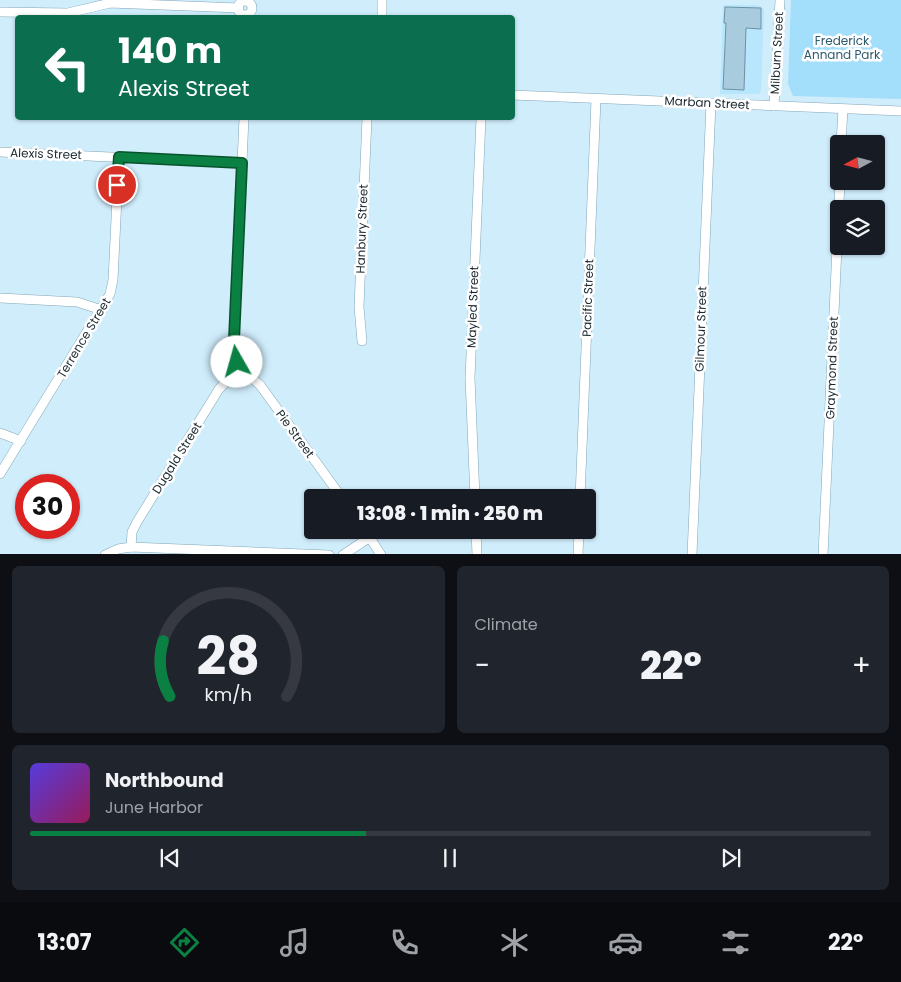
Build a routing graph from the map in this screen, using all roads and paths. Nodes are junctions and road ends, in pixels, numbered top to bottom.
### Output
1 (382, 0) edge
2 (780, 0) edge
3 (248, 1) edge
4 (126, 2) edge
5 (239, 8) junction
6 (0, 12) edge
7 (245, 15) edge
8 (249, 15) edge
9 (382, 15) edge
10 (515, 95) edge
11 (596, 98) junction
12 (711, 103) junction
13 (774, 106) junction
14 (843, 108) junction
15 (901, 111) edge
16 (244, 120) edge
17 (367, 120) edge
18 (481, 120) edge
19 (842, 135) edge
20 (0, 152) edge
21 (119, 157) junction
22 (242, 163) junction
23 (840, 190) edge
24 (0, 298) edge
25 (102, 310) junction
26 (362, 341) dead end
27 (237, 362) junction
28 (246, 373) junction
29 (233, 375) junction
30 (0, 433) edge
31 (21, 440) junction
32 (0, 474) edge
33 (335, 489) edge
34 (475, 489) edge
35 (580, 489) edge
36 (362, 539) edge
37 (371, 539) edge
38 (476, 539) edge
39 (579, 539) edge
40 (131, 547) junction
41 (105, 554) edge
42 (329, 554) edge
43 (343, 554) edge
44 (381, 554) edge
45 (477, 554) edge
46 (578, 554) edge
47 (692, 554) edge
48 (824, 554) edge

1 - 9 street
2 - 13 street, Milburn Street
3 - 5 street
3 - 8 street
4 - 5 street
4 - 6 street
5 - 7 street
10 - 11 street, Marban Street
11 - 12 street, Marban Street
11 - 35 street, Pacific Street
12 - 13 street, Marban Street
12 - 47 street, Gilmour Street
13 - 14 street, Marban Street
14 - 15 street, Marban Street
14 - 19 street
16 - 22 street
17 - 26 street, Hanbury Street
18 - 34 street, Mayled Street
20 - 21 street, Alexis Street
21 - 22 street, Alexis Street
21 - 25 street, Terrence Street
22 - 27 street
23 - 48 street, Graymond Street
24 - 25 street
25 - 31 street, Terrence Street
27 - 28 street
27 - 29 street
28 - 29 street
28 - 33 street, Pie Street
29 - 40 street, Dugald Street
30 - 31 street
31 - 32 street, Terrence Street
36 - 43 street
37 - 44 street
38 - 45 street
39 - 46 street
40 - 41 street
40 - 42 street

